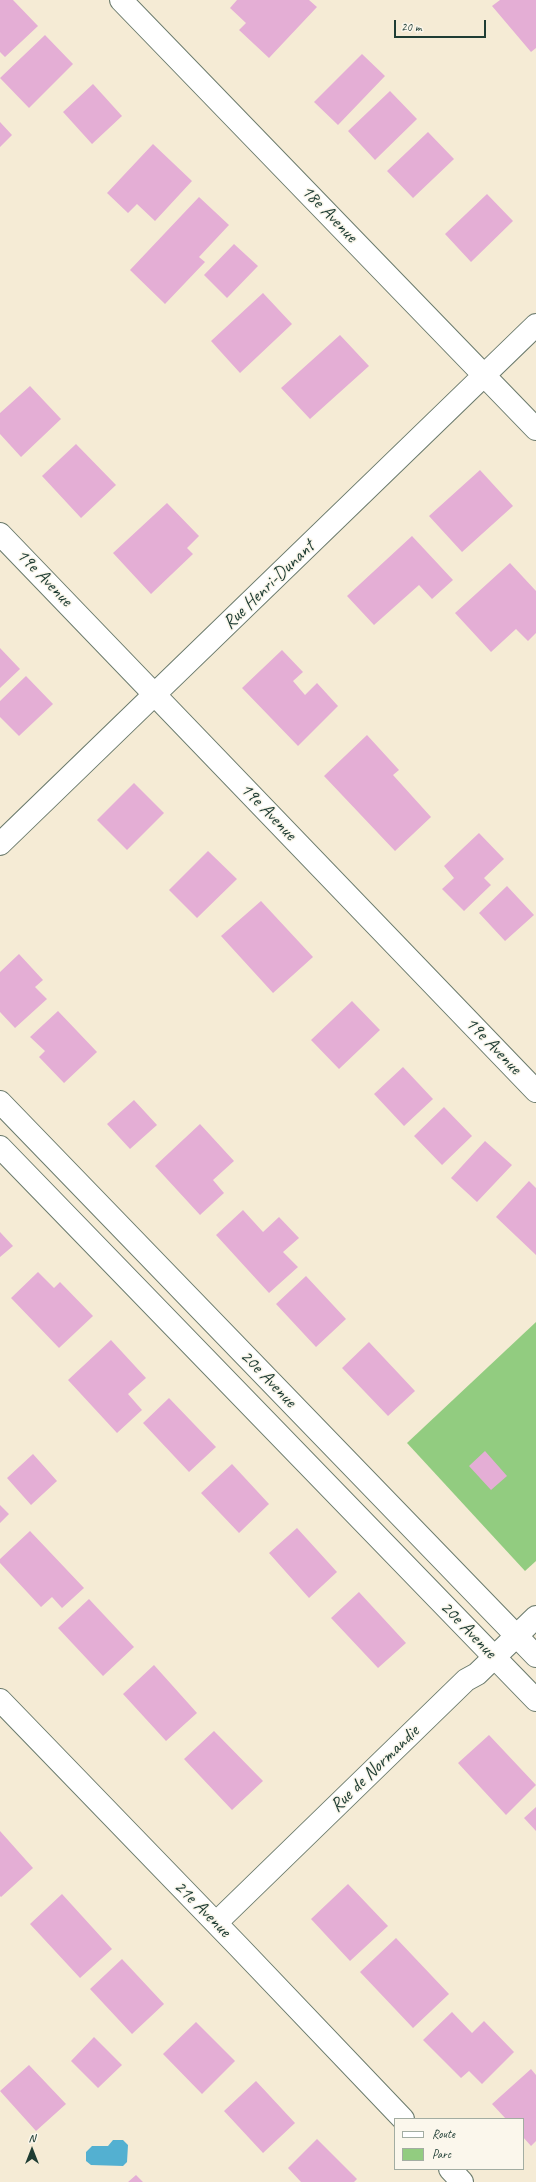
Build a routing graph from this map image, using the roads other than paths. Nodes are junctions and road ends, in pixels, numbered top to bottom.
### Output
1 (121, 0) edge
2 (536, 325) edge
3 (485, 375) junction
4 (536, 429) edge
5 (0, 534) edge
6 (156, 694) junction
7 (0, 844) edge
8 (536, 1091) edge
9 (0, 1102) edge
10 (0, 1147) edge
11 (536, 1617) edge
12 (516, 1636) junction
13 (536, 1656) edge
14 (495, 1657) junction
15 (0, 1700) edge
16 (536, 1700) edge
17 (216, 1923) junction
18 (401, 2118) edge
19 (451, 2170) edge
20 (462, 2182) edge

1 - 3 street, 18e Avenue
2 - 3 street, Rue Henri-Dunant
3 - 4 street, 18e Avenue
3 - 6 street, Rue Henri-Dunant
5 - 6 street, 19e Avenue
6 - 7 street, Rue Henri-Dunant
6 - 8 street, 19e Avenue
9 - 12 street, 20e Avenue
10 - 14 street, 20e Avenue
11 - 12 street, Rue de Normandie
12 - 13 street, 20e Avenue
12 - 14 street, Rue de Normandie
14 - 16 street, 20e Avenue
14 - 17 street, Rue de Normandie
15 - 17 street, 21e Avenue
17 - 18 street, 21e Avenue
19 - 20 street

